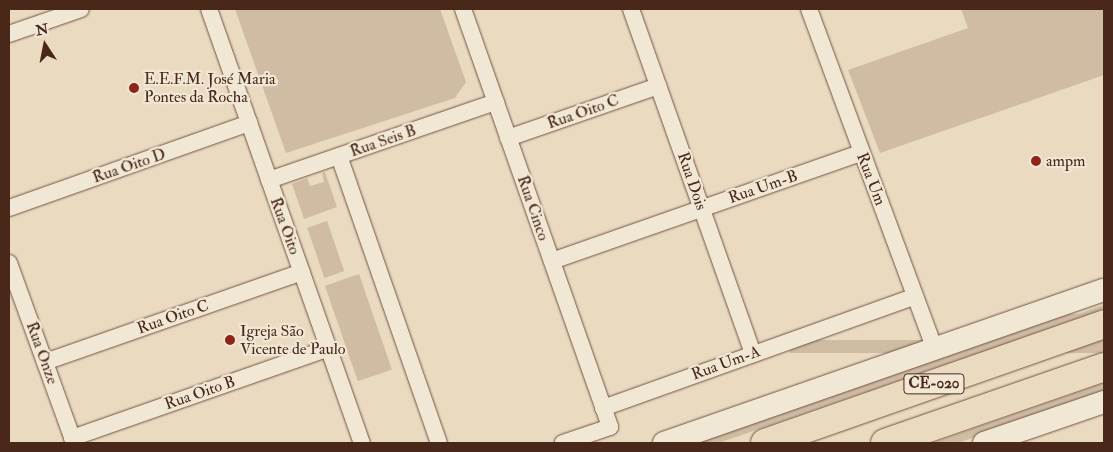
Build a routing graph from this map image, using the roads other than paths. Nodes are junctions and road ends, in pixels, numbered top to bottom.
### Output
1 (81, 9) edge
2 (209, 9) edge
3 (463, 9) edge
4 (631, 9) edge
5 (810, 9) edge
6 (9, 34) edge
7 (658, 86) junction
8 (496, 102) junction
9 (249, 123) junction
10 (508, 138) junction
11 (860, 153) junction
12 (339, 156) junction
13 (269, 180) junction
14 (9, 208) edge
15 (702, 208) junction
16 (552, 262) junction
17 (9, 263) edge
18 (302, 272) junction
19 (1104, 290) edge
20 (915, 296) junction
21 (1104, 324) edge
22 (329, 348) junction
23 (935, 348) junction
24 (753, 354) junction
25 (45, 362) junction
26 (1104, 367) edge
27 (1104, 402) edge
28 (603, 408) junction
29 (73, 440) edge
30 (362, 443) edge
31 (439, 443) edge
32 (563, 443) edge
33 (664, 443) edge
34 (765, 443) edge
35 (886, 443) edge
36 (984, 443) edge

1 - 6 street
2 - 9 street, Rua Oito
3 - 8 street, Rua Cinco
4 - 7 street, Rua Dois
5 - 11 street, Rua Um
7 - 10 street, Rua Oito C
7 - 15 street, Rua Dois
8 - 10 street, Rua Cinco
8 - 12 street, Rua Seis B
9 - 13 street, Rua Oito
9 - 14 street, Rua Oito D
10 - 16 street, Rua Cinco
11 - 15 street, Rua Um-B
11 - 20 street, Rua Um
12 - 13 street, Rua Seis B
12 - 31 street
13 - 18 street, Rua Oito
15 - 16 street, Rua Um-B
15 - 24 street, Rua Dois
16 - 28 street, Rua Cinco
17 - 25 street, Rua Onze
18 - 22 street, Rua Oito
18 - 25 street, Rua Oito C
19 - 23 main road
20 - 23 street, Rua Um
20 - 24 street, Rua Um-A
21 - 34 highway, CE-020
22 - 29 street, Rua Oito B
22 - 30 street, Rua Oito
23 - 33 main road
24 - 28 street, Rua Um-A
25 - 29 street, Rua Onze
26 - 35 highway, CE-020
27 - 36 main road
28 - 32 street

